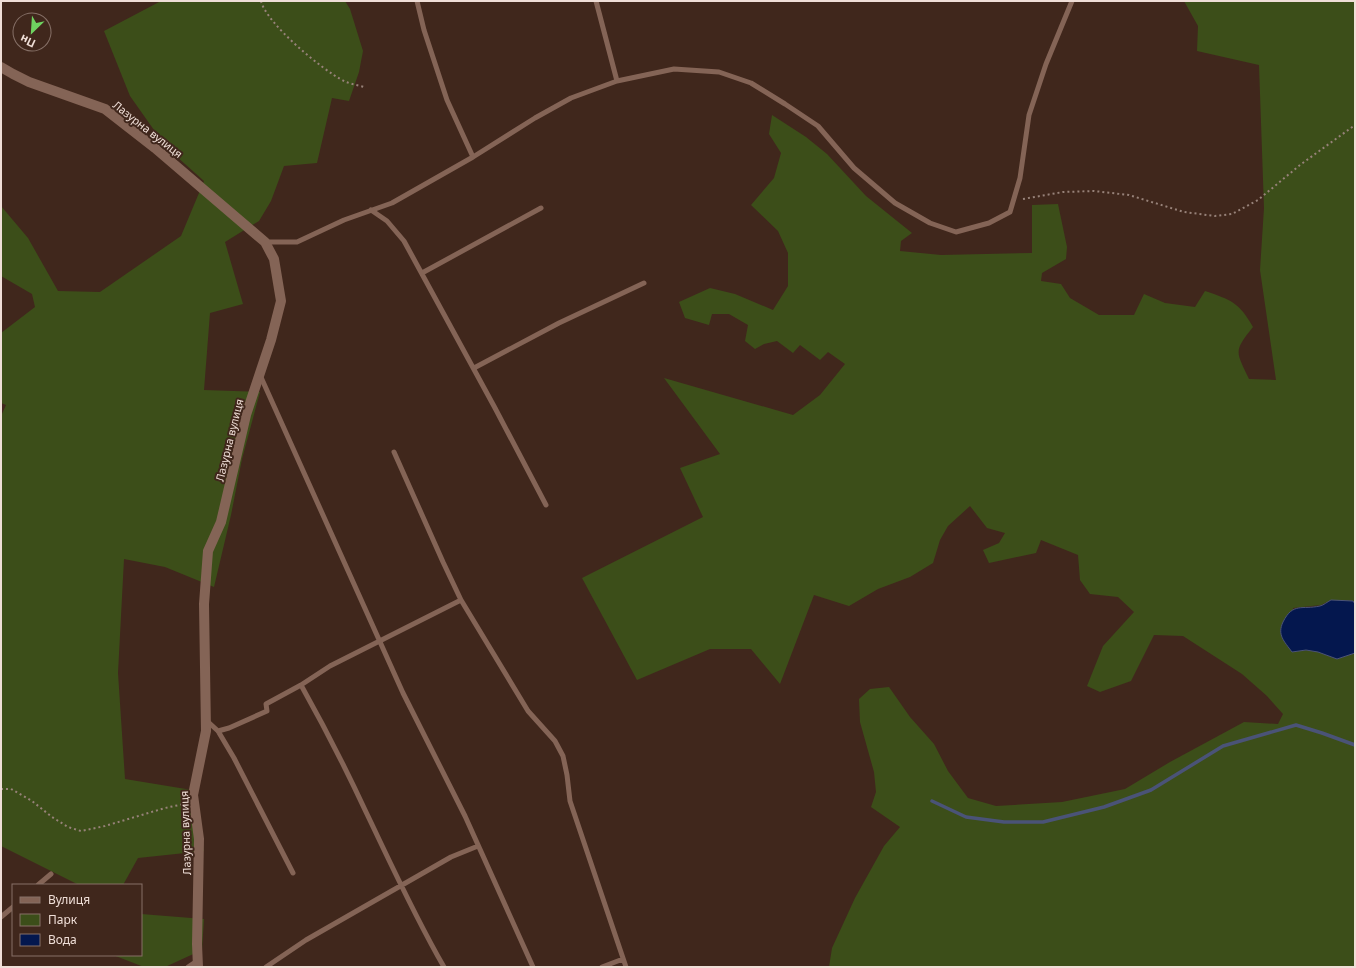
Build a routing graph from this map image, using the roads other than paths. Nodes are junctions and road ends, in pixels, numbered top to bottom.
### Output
1 (416, 1) edge
2 (596, 1) edge
3 (1072, 1) edge
4 (1, 66) edge
5 (617, 82) junction
6 (473, 157) junction
7 (541, 208) dead end
8 (371, 210) junction
9 (265, 242) junction
10 (422, 273) junction
11 (644, 283) dead end
12 (474, 368) junction
13 (260, 374) junction
14 (394, 452) dead end
15 (546, 505) dead end
16 (462, 600) junction
17 (380, 641) junction
18 (301, 685) junction
19 (206, 720) junction
20 (218, 731) junction
21 (478, 846) junction
22 (293, 873) dead end
23 (50, 874) dead end
24 (39, 884) edge
25 (401, 886) junction
26 (12, 908) edge
27 (1, 917) edge
28 (623, 959) junction
29 (198, 964) edge
30 (188, 967) edge
31 (266, 967) edge
32 (444, 967) edge
33 (533, 967) edge
34 (602, 967) edge
35 (626, 967) edge

1 - 6 lane
2 - 5 lane
3 - 5 lane
4 - 9 street, Лазурна вулиця
5 - 6 lane
6 - 8 lane
7 - 10 lane
8 - 9 lane
8 - 10 lane
9 - 13 street, Лазурна вулиця
10 - 12 lane
11 - 12 lane
12 - 15 lane
13 - 17 lane
13 - 19 street, Лазурна вулиця
14 - 16 lane
16 - 17 lane
16 - 28 lane
17 - 18 lane
17 - 21 lane
18 - 20 lane
18 - 25 lane
19 - 20 lane
19 - 29 street, Лазурна вулиця
20 - 22 lane
21 - 25 lane
21 - 33 lane
23 - 24 lane
25 - 31 lane
25 - 32 lane
26 - 27 lane
28 - 34 lane
28 - 35 lane
29 - 30 lane

